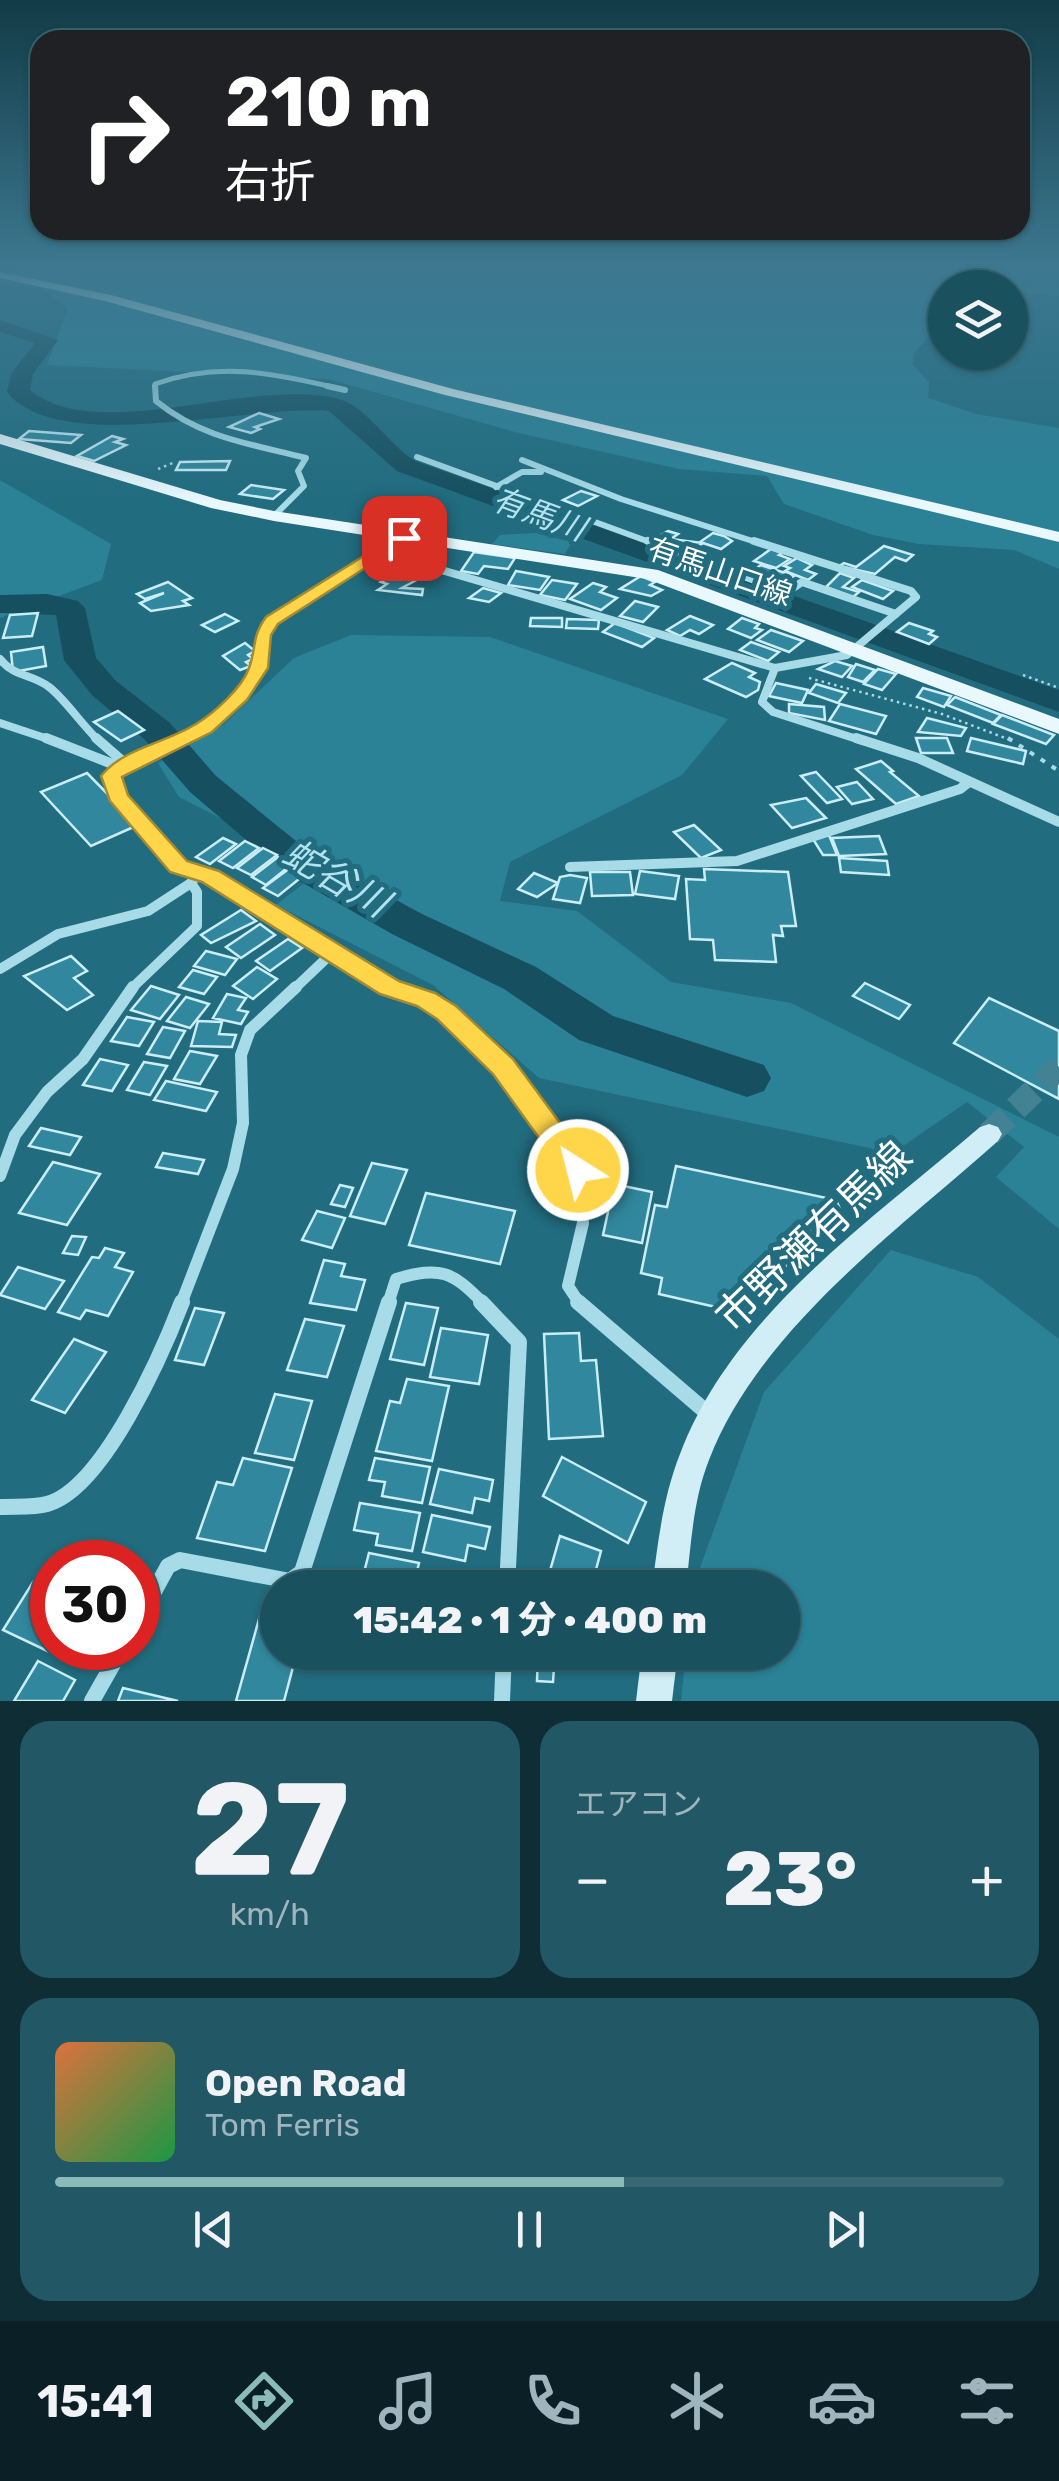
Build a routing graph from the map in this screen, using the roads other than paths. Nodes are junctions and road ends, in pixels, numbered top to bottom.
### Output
1 (274, 343) edge
2 (345, 390) dead end
3 (0, 439) edge
4 (416, 457) dead end
5 (522, 460) dead end
6 (546, 472) junction
7 (496, 487) junction
8 (274, 516) junction
9 (1059, 537) edge
10 (404, 538) junction
11 (380, 552) junction
12 (896, 614) junction
13 (857, 646) junction
14 (0, 658) edge
15 (776, 668) junction
16 (0, 722) edge
17 (1059, 728) edge
18 (123, 766) junction
19 (969, 782) junction
20 (1059, 822) edge
21 (570, 867) dead end
22 (195, 878) junction
23 (332, 953) junction
24 (0, 969) edge
25 (989, 1134) tunnel mouth
26 (0, 1176) edge
27 (712, 1417) junction
28 (0, 1507) edge
29 (303, 1570) edge
30 (508, 1570) edge
31 (672, 1570) edge
32 (260, 1575) edge
33 (160, 1581) edge
34 (110, 1670) edge
35 (503, 1670) edge
36 (658, 1670) edge
37 (92, 1701) edge
38 (502, 1701) edge
39 (654, 1701) edge

1 - 9 main road
2 - 8 street
3 - 8 main road, 有馬山口線
4 - 7 street
5 - 6 street
6 - 7 street
6 - 12 street
7 - 12 street
8 - 10 main road, 有馬山口線
10 - 11 street
10 - 13 main road, 有馬山口線
11 - 15 street
11 - 18 street
12 - 13 street
13 - 15 street
13 - 17 main road, 有馬山口線
14 - 18 street
15 - 19 street
16 - 18 street
18 - 22 street
19 - 20 street
19 - 21 street
22 - 23 street
22 - 24 street
22 - 26 street
23 - 27 street
23 - 28 street
25 - 27 main road, 市野瀬有馬線
27 - 31 main road, 市野瀬有馬線
29 - 30 street
32 - 33 street
34 - 37 street
35 - 38 street
36 - 39 main road

